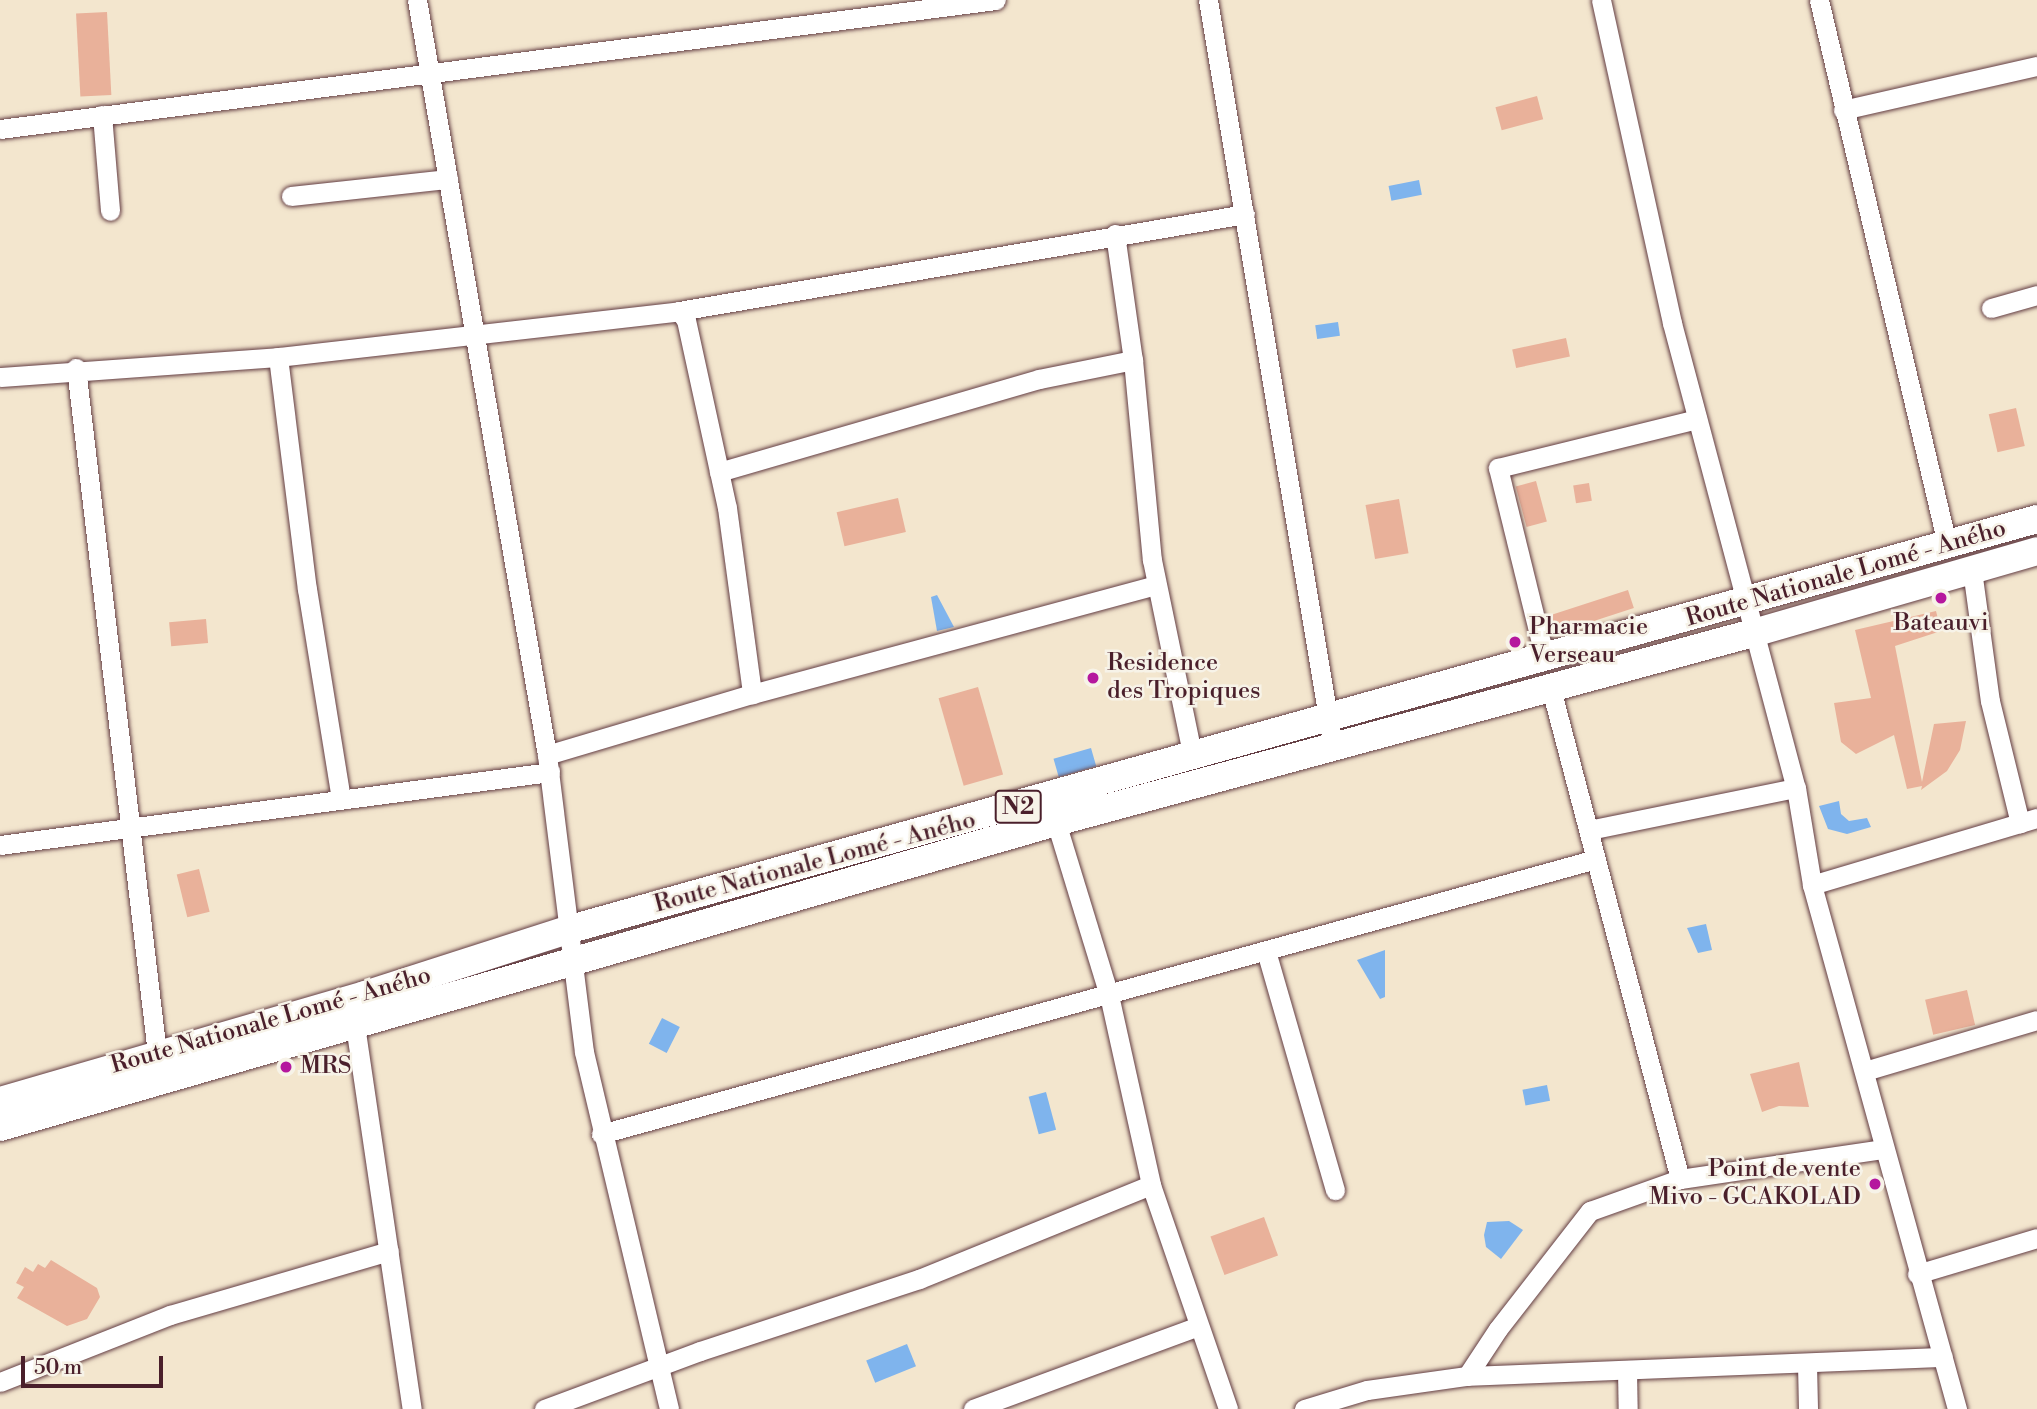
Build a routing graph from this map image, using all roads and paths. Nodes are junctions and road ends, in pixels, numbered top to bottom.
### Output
1 (417, 0) edge
2 (996, 0) edge
3 (1208, 0) edge
4 (1601, 0) edge
5 (1819, 0) edge
6 (894, 6) edge
7 (2037, 66) edge
8 (430, 76) junction
9 (1843, 110) junction
10 (102, 115) junction
11 (0, 129) edge
12 (448, 179) junction
13 (291, 196) dead end
14 (110, 211) dead end
15 (1245, 215) junction
16 (1115, 234) junction
17 (2037, 295) edge
18 (1991, 308) dead end
19 (679, 311) junction
20 (476, 335) junction
21 (278, 357) junction
22 (1133, 360) junction
23 (76, 368) junction
24 (0, 377) edge
25 (1697, 419) junction
26 (719, 472) junction
27 (2037, 519) edge
28 (1947, 544) junction
29 (2037, 551) edge
30 (1972, 570) junction
31 (1156, 585) junction
32 (1748, 603) junction
33 (1757, 632) junction
34 (1547, 672) junction
35 (752, 694) junction
36 (1331, 734) junction
37 (1193, 758) junction
38 (548, 764) junction
39 (1796, 788) junction
40 (341, 798) junction
41 (2029, 820) edge
42 (1056, 822) junction
43 (129, 830) junction
44 (1589, 830) junction
45 (0, 845) edge
46 (1596, 859) junction
47 (1812, 885) junction
48 (567, 930) junction
49 (1266, 951) junction
50 (573, 961) junction
51 (1109, 995) junction
52 (2037, 1020) edge
53 (355, 1025) junction
54 (157, 1053) junction
55 (1865, 1071) junction
56 (0, 1101) edge
57 (0, 1127) edge
58 (601, 1134) junction
59 (1884, 1149) junction
60 (1681, 1178) junction
61 (1151, 1185) junction
62 (1335, 1190) dead end
63 (2037, 1238) edge
64 (389, 1251) junction
65 (1917, 1275) junction
66 (1198, 1326) junction
67 (1943, 1357) junction
68 (1807, 1364) junction
69 (659, 1366) junction
70 (1627, 1370) junction
71 (1468, 1376) junction
72 (0, 1382) edge
73 (412, 1409) edge
74 (544, 1409) edge
75 (669, 1409) edge
76 (973, 1409) edge
77 (1228, 1409) edge
78 (1304, 1409) edge
79 (1628, 1409) edge
80 (1808, 1409) edge
81 (1957, 1409) edge

1 - 8 street
2 - 6 street
3 - 15 street
4 - 25 street
5 - 9 street
6 - 8 street
7 - 9 street
8 - 10 street
8 - 12 street
9 - 28 street
10 - 11 street
10 - 14 street
12 - 13 street
12 - 20 street
15 - 16 street
15 - 36 street
16 - 19 street
16 - 22 street
17 - 18 street
19 - 20 street
19 - 26 street
20 - 21 street
20 - 38 street
21 - 23 street
21 - 40 street
22 - 26 street
22 - 31 street
23 - 24 street
23 - 43 street
25 - 32 street
25 - 34 street
26 - 35 street
27 - 28 highway, Route Nationale Lomé - Aného / N2
28 - 32 highway, Route Nationale Lomé - Aného / N2
29 - 30 highway, Route Nationale Lomé - Aného / N2
30 - 33 highway, Route Nationale Lomé - Aného / N2
30 - 41 street
31 - 35 street
31 - 37 street
32 - 33 street
32 - 34 highway, Route Nationale Lomé - Aného / N2
33 - 34 highway, Route Nationale Lomé - Aného / N2
33 - 39 street
34 - 36 highway, Route Nationale Lomé - Aného / N2
34 - 44 street
35 - 38 street
36 - 37 highway, Route Nationale Lomé - Aného / N2
36 - 42 highway, Route Nationale Lomé - Aného / N2
37 - 48 highway, Route Nationale Lomé - Aného / N2
38 - 40 street
38 - 48 street
39 - 44 street
39 - 47 street
40 - 43 street
41 - 47 street
42 - 50 highway, Route Nationale Lomé - Aného / N2
42 - 51 street
43 - 45 street
43 - 54 street
44 - 46 street
46 - 49 street
46 - 60 street
47 - 55 street
48 - 50 street
48 - 54 highway, Route Nationale Lomé - Aného / N2
49 - 51 street
49 - 62 street
50 - 53 highway, Route Nationale Lomé - Aného / N2
50 - 58 street
51 - 58 street
51 - 61 street
52 - 55 street
53 - 57 highway, Route Nationale Lomé - Aného / N2
53 - 64 street
54 - 56 highway, Route Nationale Lomé - Aného / N2
55 - 59 street
58 - 69 street
59 - 60 street
59 - 65 street
60 - 71 street
61 - 66 street
61 - 69 street
63 - 65 street
64 - 72 street
64 - 73 street
65 - 67 street
66 - 76 street
66 - 77 street
67 - 68 street
67 - 81 street
68 - 70 street
68 - 80 street
69 - 74 street
69 - 75 street
70 - 71 street
70 - 79 street
71 - 78 street

